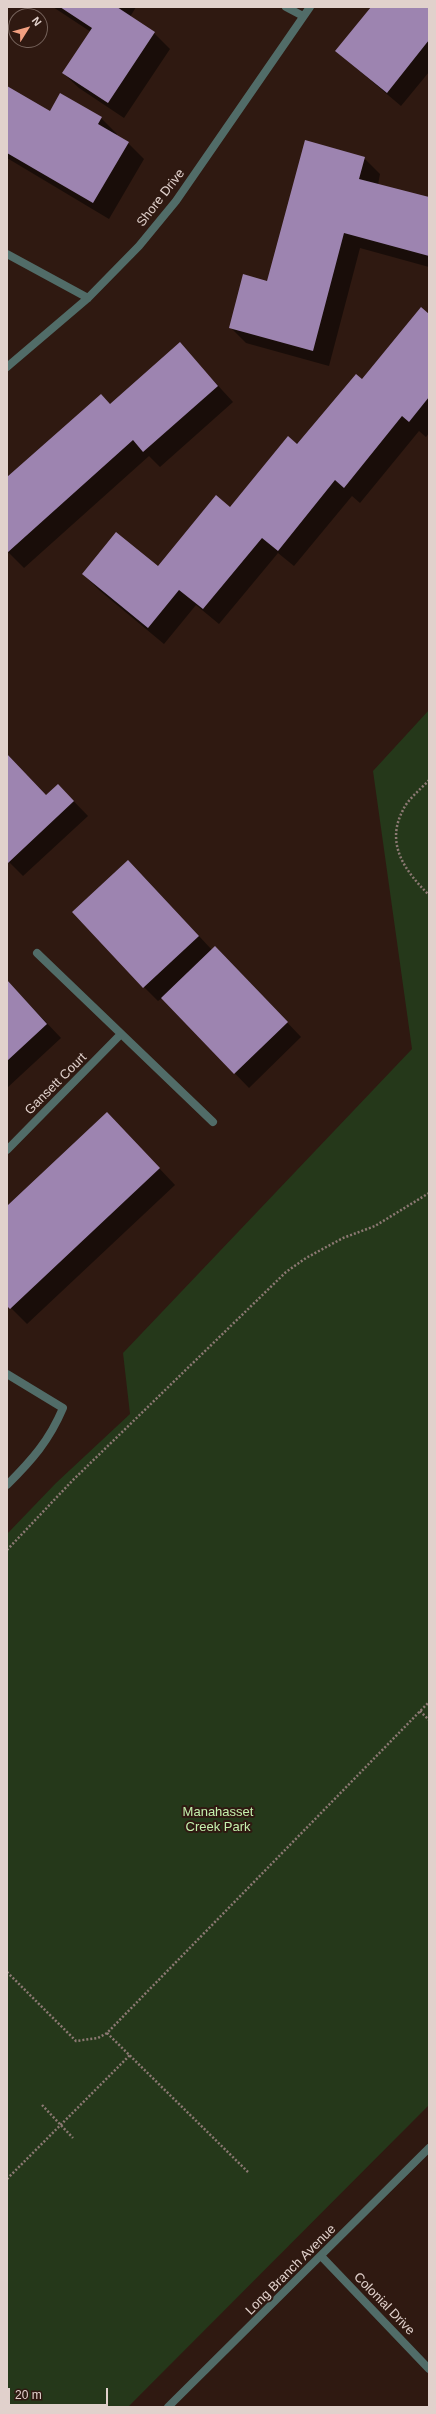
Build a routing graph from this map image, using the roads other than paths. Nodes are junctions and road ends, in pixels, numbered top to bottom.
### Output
1 (286, 7) edge
2 (310, 7) edge
3 (303, 16) junction
4 (7, 254) edge
5 (88, 298) junction
6 (7, 367) edge
7 (37, 953) dead end
8 (121, 1034) junction
9 (213, 1122) dead end
10 (7, 1150) edge
11 (7, 1374) edge
12 (7, 1485) edge
13 (429, 2148) edge
14 (322, 2257) junction
15 (429, 2368) edge
16 (168, 2407) edge

1 - 3 street
2 - 3 street, Shore Drive
3 - 5 street, Shore Drive
4 - 5 street
5 - 6 street, Shore Drive
7 - 8 street
8 - 9 street
8 - 10 street, Gansett Court
11 - 12 street
13 - 14 street, Long Branch Avenue
14 - 15 street, Colonial Drive
14 - 16 street, Long Branch Avenue

